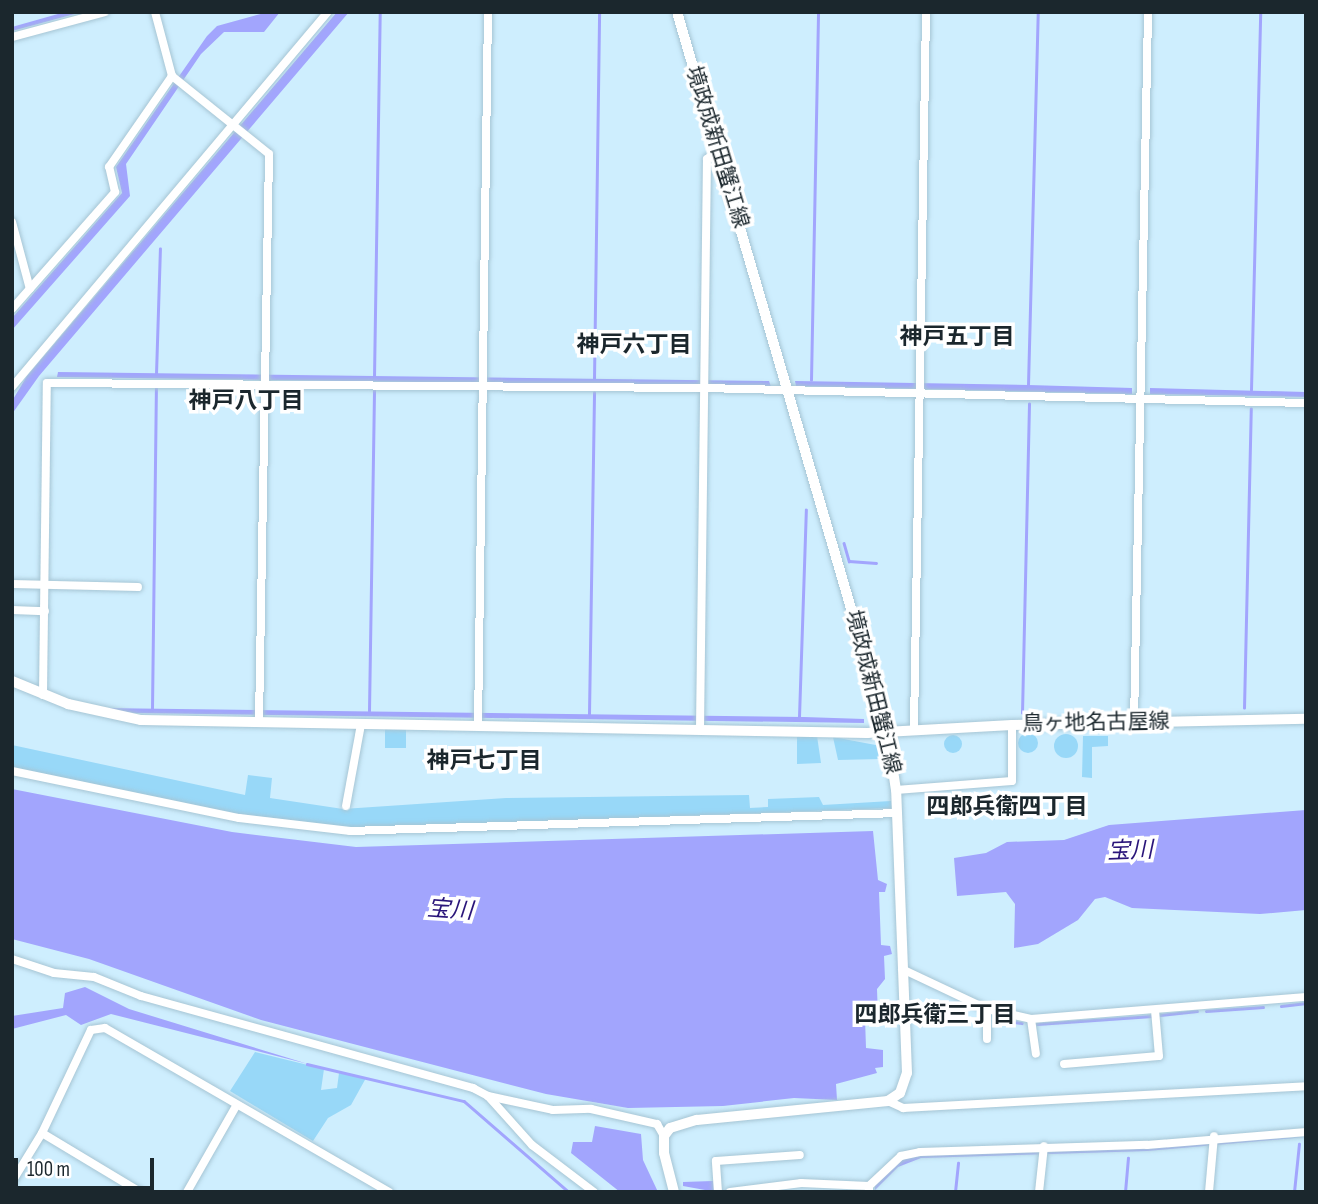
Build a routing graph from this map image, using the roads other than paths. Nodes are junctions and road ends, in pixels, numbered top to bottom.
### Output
1 (105, 12) edge
2 (155, 12) edge
3 (328, 12) edge
4 (488, 12) edge
5 (677, 12) edge
6 (926, 12) edge
7 (1147, 12) edge
8 (12, 37) edge
9 (173, 77) junction
10 (236, 126) junction
11 (718, 150) junction
12 (12, 222) edge
13 (30, 289) junction
14 (13, 307) edge
15 (264, 380) junction
16 (482, 382) junction
17 (704, 384) junction
18 (12, 387) edge
19 (917, 389) junction
20 (789, 393) junction
21 (1140, 398) junction
22 (1306, 403) edge
23 (12, 584) edge
24 (46, 586) junction
25 (138, 587) dead end
26 (12, 610) edge
27 (45, 611) junction
28 (12, 681) edge
29 (43, 695) junction
30 (260, 715) junction
31 (478, 719) junction
32 (1306, 719) edge
33 (700, 722) junction
34 (1134, 723) junction
35 (361, 724) junction
36 (1012, 725) junction
37 (914, 728) junction
38 (887, 732) junction
39 (12, 771) edge
40 (896, 790) junction
41 (346, 806) dead end
42 (897, 813) junction
43 (12, 959) edge
44 (902, 969) junction
45 (1306, 997) edge
46 (987, 1010) junction
47 (1155, 1010) junction
48 (1031, 1018) junction
49 (987, 1039) dead end
50 (1036, 1054) dead end
51 (1064, 1064) dead end
52 (1306, 1086) edge
53 (488, 1096) junction
54 (888, 1101) junction
55 (236, 1105) junction
56 (1306, 1132) edge
57 (42, 1133) junction
58 (664, 1136) junction
59 (1214, 1140) junction
60 (1044, 1149) junction
61 (800, 1155) dead end
62 (12, 1182) edge
63 (374, 1183) junction
64 (802, 1187) edge
65 (869, 1189) edge
66 (140, 1192) edge
67 (187, 1192) edge
68 (369, 1192) edge
69 (389, 1192) edge
70 (594, 1192) edge
71 (674, 1192) edge
72 (719, 1192) edge
73 (730, 1192) edge
74 (1039, 1192) edge
75 (1209, 1192) edge

1 - 8 street
2 - 9 street
3 - 10 street
4 - 16 street
5 - 11 main road, 境政成新田蟹江線
6 - 19 street
7 - 21 street
9 - 10 street
9 - 13 street
10 - 15 street
10 - 18 street
11 - 17 street
11 - 20 main road, 境政成新田蟹江線
12 - 13 street
13 - 14 street
15 - 16 street
15 - 24 street
15 - 30 street
16 - 17 street
16 - 31 street
17 - 20 street
17 - 33 street
19 - 20 street
19 - 21 street
19 - 37 street
20 - 38 main road, 境政成新田蟹江線
21 - 22 street
21 - 34 street
23 - 24 street
24 - 25 street
24 - 27 street
26 - 27 street
27 - 29 street
28 - 29 main road, 鳥ヶ地名古屋線
29 - 30 main road, 鳥ヶ地名古屋線
30 - 35 main road, 鳥ヶ地名古屋線
31 - 33 main road, 鳥ヶ地名古屋線
31 - 35 main road, 鳥ヶ地名古屋線
32 - 34 main road, 鳥ヶ地名古屋線
33 - 38 main road, 鳥ヶ地名古屋線
34 - 36 main road, 鳥ヶ地名古屋線
35 - 41 street
36 - 37 main road, 鳥ヶ地名古屋線
36 - 40 street
37 - 38 main road, 鳥ヶ地名古屋線
38 - 40 main road, 境政成新田蟹江線
39 - 42 street
40 - 42 main road, 境政成新田蟹江線
42 - 44 main road, 境政成新田蟹江線
43 - 53 street
44 - 46 street
44 - 54 main road, 境政成新田蟹江線
45 - 47 street
46 - 48 street
46 - 49 street
47 - 48 street
47 - 51 street
48 - 50 street
52 - 54 street
53 - 58 street
53 - 70 street
54 - 58 main road
55 - 57 street
55 - 63 street
55 - 67 street
56 - 59 street
57 - 62 street
57 - 66 street
58 - 71 main road
59 - 60 street
59 - 75 street
60 - 65 street
60 - 74 street
61 - 72 street
63 - 68 street
63 - 69 street
64 - 65 street
64 - 73 street

